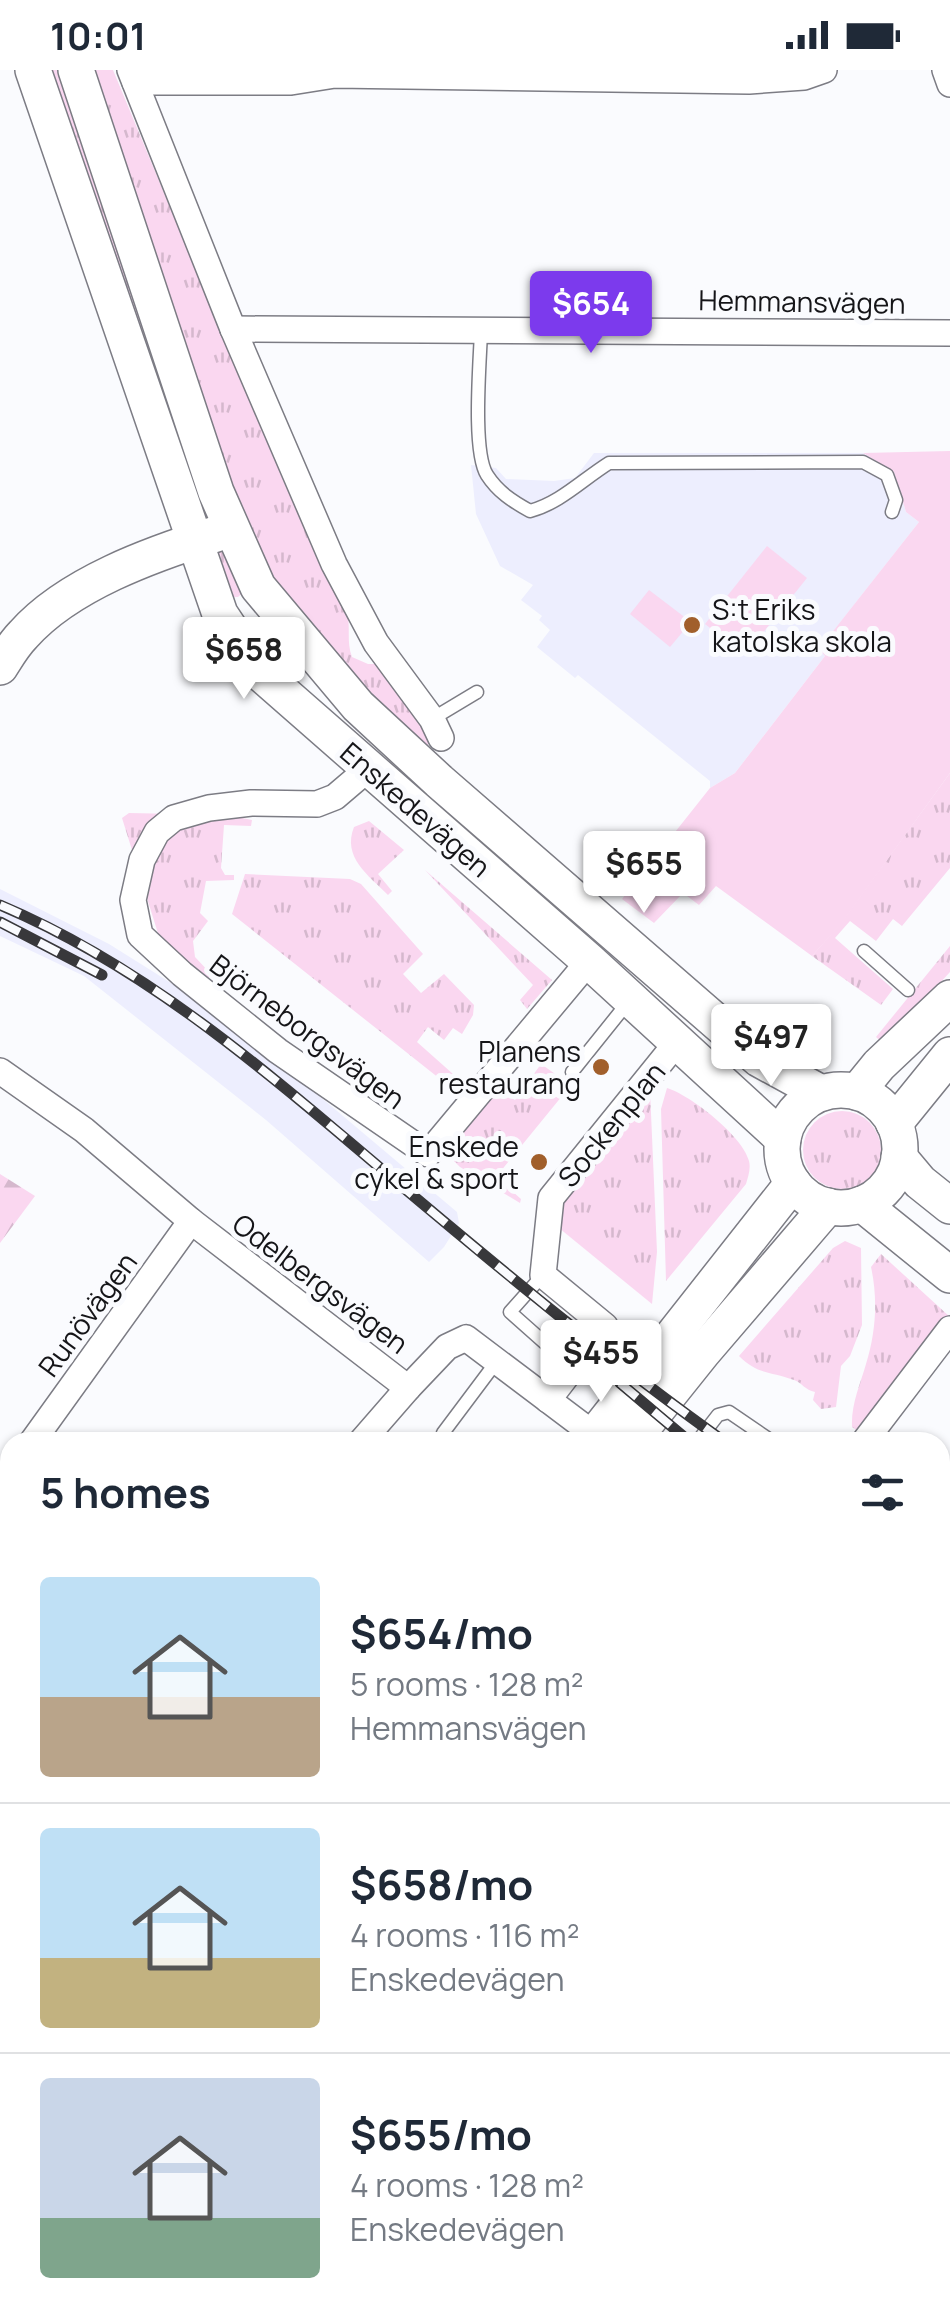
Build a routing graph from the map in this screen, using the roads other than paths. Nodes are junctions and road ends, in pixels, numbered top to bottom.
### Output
1 (33, 70) edge
2 (76, 70) edge
3 (824, 70) edge
4 (945, 70) edge
5 (333, 73) edge
6 (133, 76) edge
7 (950, 84) edge
8 (233, 328) junction
9 (480, 331) junction
10 (950, 333) edge
11 (892, 512) dead end
12 (232, 529) junction
13 (195, 540) junction
14 (0, 666) edge
15 (478, 692) dead end
16 (437, 728) joint
17 (369, 768) junction
18 (864, 951) dead end
19 (589, 962) junction
20 (908, 990) dead end
21 (950, 998) edge
22 (631, 999) junction
23 (678, 1041) junction
24 (950, 1055) edge
25 (0, 1071) edge
26 (572, 1072) dead end
27 (857, 1092) junction
28 (822, 1093) junction
29 (783, 1138) junction
30 (897, 1141) junction
31 (793, 1183) junction
32 (845, 1205) junction
33 (950, 1206) edge
34 (190, 1221) junction
35 (544, 1275) junction
36 (950, 1275) edge
37 (950, 1330) edge
38 (497, 1361) junction
39 (573, 1368) junction
40 (408, 1388) junction
41 (548, 1400) junction
42 (39, 1432) edge
43 (370, 1432) edge
44 (444, 1432) edge
45 (586, 1432) edge
46 (602, 1432) edge
47 (639, 1432) edge
48 (705, 1432) edge
49 (758, 1432) edge
50 (872, 1432) edge

1 - 13 main road, Enskedevägen
2 - 12 main road, Enskedevägen
3 - 5 street
4 - 7 street
5 - 6 street
6 - 8 street
8 - 9 street, Hemmansvägen
8 - 16 street
9 - 10 street, Hemmansvägen
9 - 11 lane
12 - 13 main road
12 - 28 main road, Enskedevägen
13 - 14 main road
13 - 17 main road, Enskedevägen
15 - 16 lane
17 - 19 main road, Enskedevägen
17 - 19 street, Björneborgsvägen
18 - 20 lane
19 - 22 main road, Enskedevägen
21 - 27 main road
22 - 23 main road, Enskedevägen
22 - 26 lane
23 - 29 main road, Enskedevägen
23 - 35 street, Sockenplan
24 - 30 main road
25 - 34 street, Odelbergsvägen
27 - 28 main road
27 - 30 main road
28 - 29 main road
29 - 31 main road
30 - 32 main road
30 - 33 main road
31 - 32 main road
31 - 46 main road
32 - 36 main road
32 - 47 main road
34 - 40 street, Odelbergsvägen
34 - 42 street, Runövägen
35 - 39 street
35 - 39 lane
37 - 50 street
38 - 40 street, Odelbergsvägen
38 - 41 street, Odelbergsvägen
38 - 44 lane
39 - 41 street
40 - 43 street
41 - 45 street, Odelbergsvägen
48 - 49 lane

